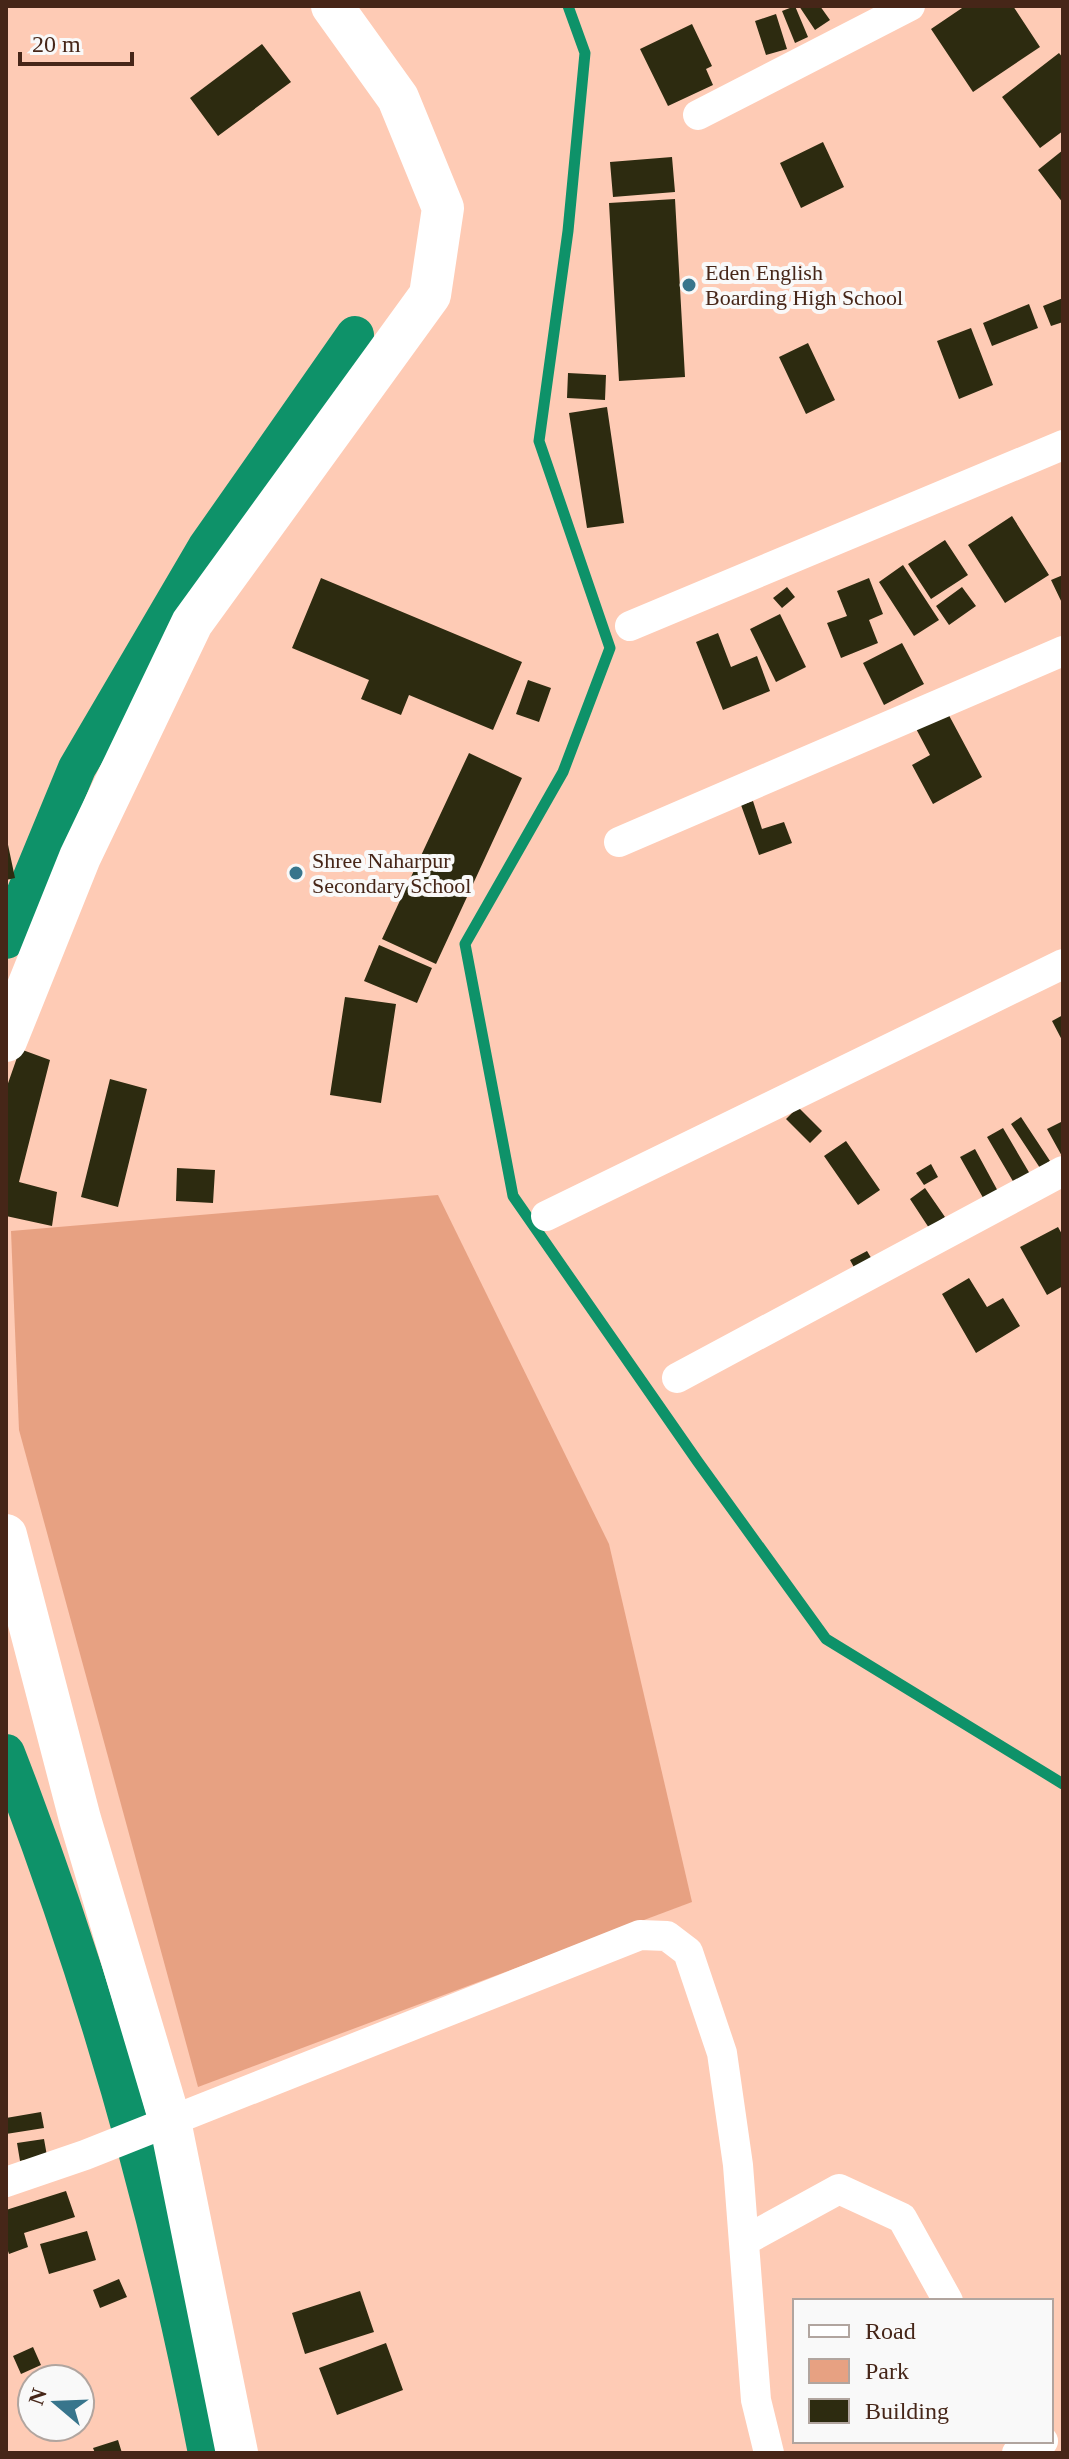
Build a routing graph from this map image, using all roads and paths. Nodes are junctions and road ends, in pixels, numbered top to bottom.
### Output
1 (332, 6) edge
2 (910, 6) edge
3 (698, 115) dead end
4 (1063, 445) edge
5 (630, 626) dead end
6 (1063, 651) edge
7 (619, 842) dead end
8 (1063, 964) edge
9 (6, 1041) edge
10 (1063, 1171) edge
11 (546, 1216) dead end
12 (677, 1378) dead end
13 (6, 1535) edge
14 (168, 2122) junction
15 (6, 2182) edge
16 (744, 2241) junction
17 (947, 2299) edge
18 (237, 2453) edge
19 (769, 2453) edge

1 - 9 street
2 - 3 street
4 - 5 street
6 - 7 street
8 - 11 street
10 - 12 street
13 - 14 street
14 - 15 street
14 - 16 street
14 - 18 street
16 - 17 street
16 - 19 street

